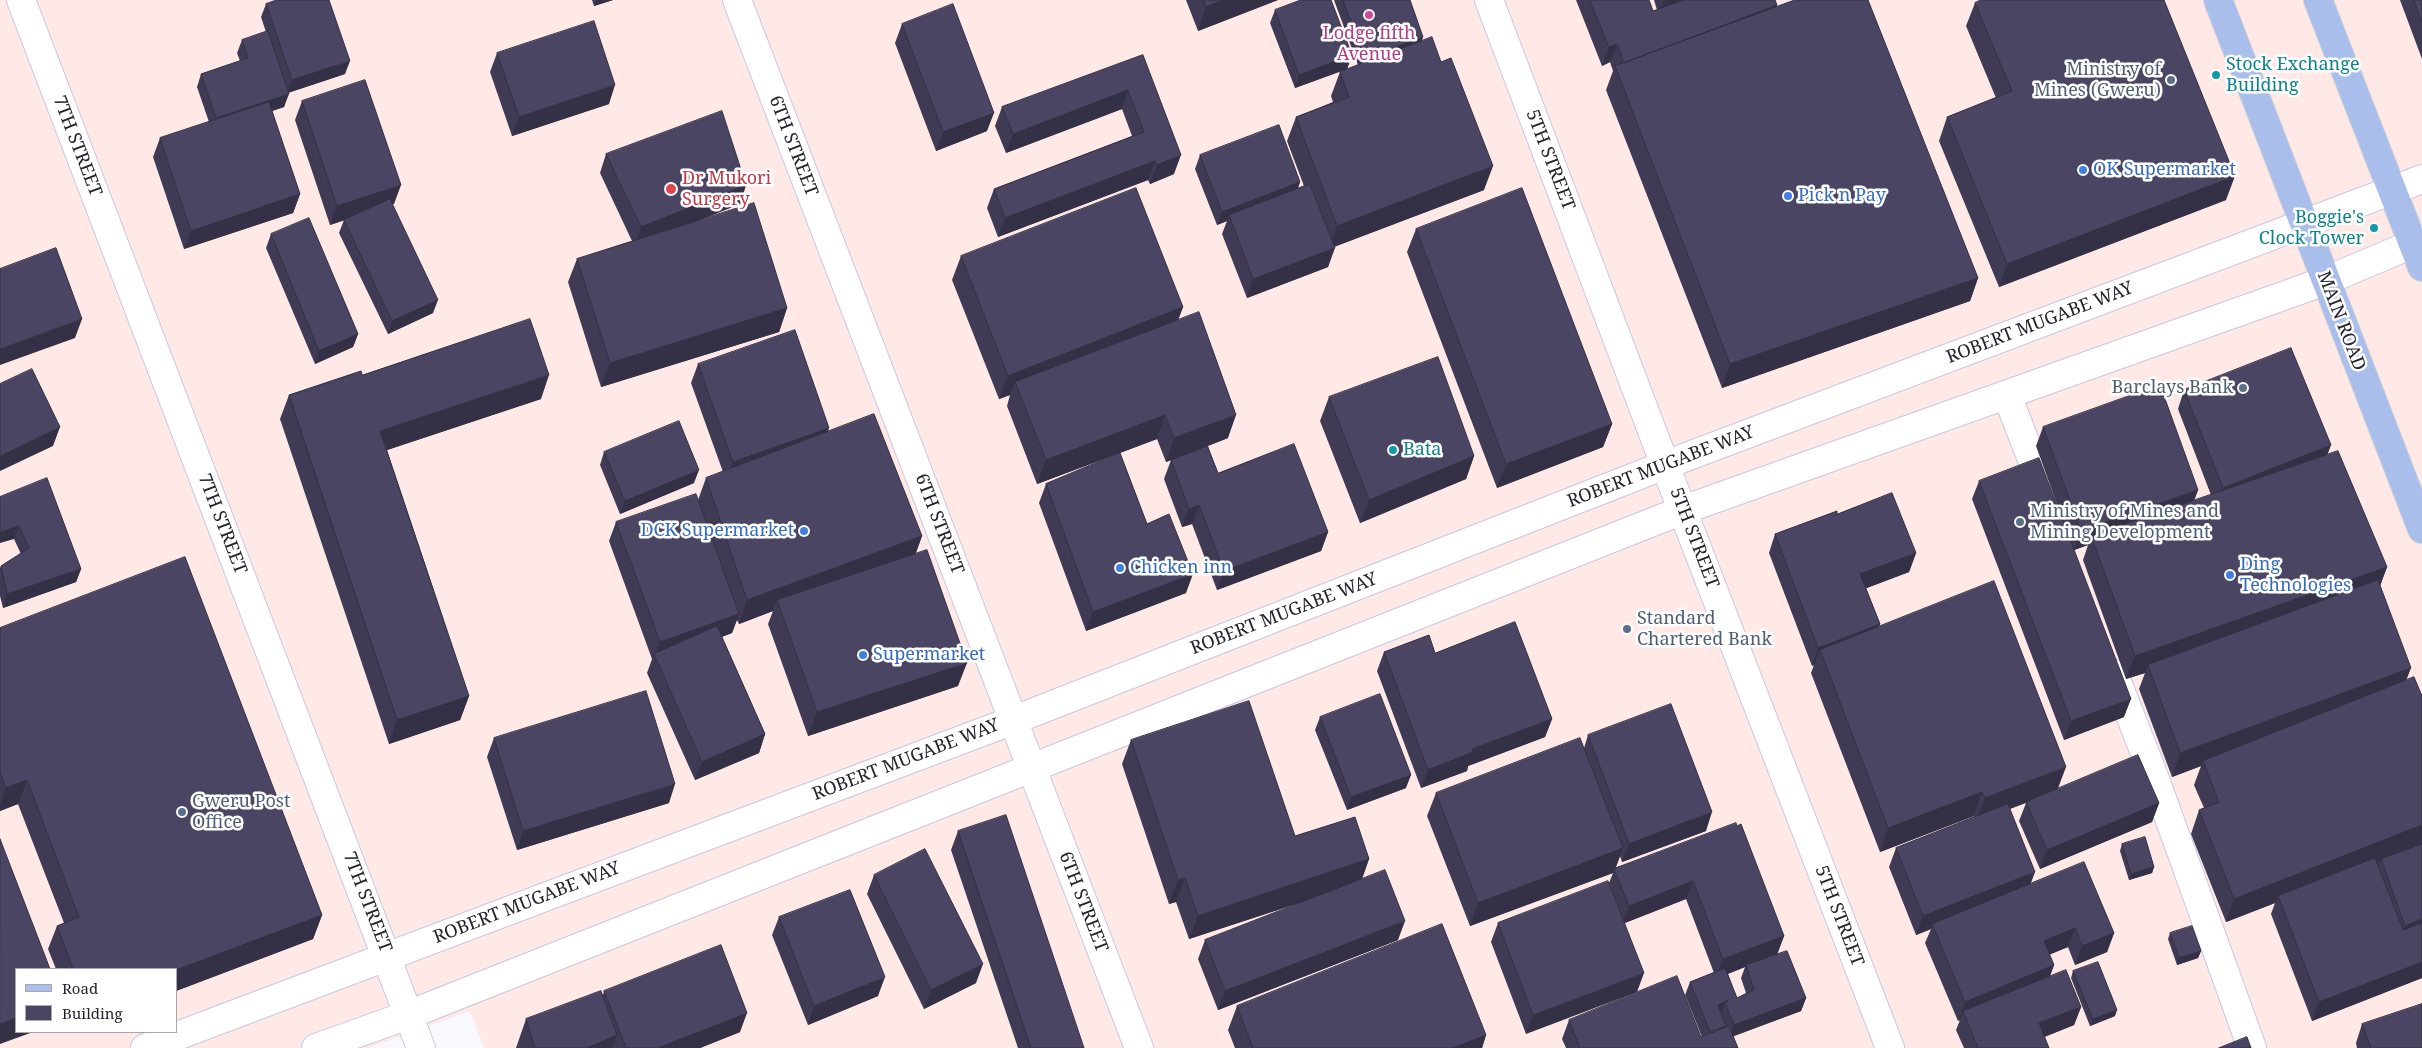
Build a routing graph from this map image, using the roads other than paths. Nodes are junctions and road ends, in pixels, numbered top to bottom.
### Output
1 (22, 0) edge
2 (737, 0) edge
3 (1489, 0) edge
4 (2218, 0) edge
5 (2318, 0) edge
6 (2422, 179) edge
7 (2392, 190) junction
8 (2304, 223) junction
9 (2419, 250) edge
10 (2325, 281) junction
11 (2007, 395) junction
12 (1665, 465) junction
13 (1683, 510) junction
14 (2056, 523) edge
15 (2422, 529) edge
16 (2106, 651) edge
17 (1014, 720) junction
18 (1032, 769) junction
19 (388, 956) junction
20 (408, 1015) junction
21 (146, 1048) edge
22 (316, 1048) edge
23 (421, 1048) edge
24 (1139, 1048) edge
25 (1890, 1048) edge
26 (2252, 1048) edge

1 - 19 street, 7TH STREET
2 - 17 street, 6TH STREET
3 - 12 street, 5TH STREET
4 - 8 main road, MAIN ROAD
5 - 7 main road
6 - 7 street, ROBERT MUGABE WAY
7 - 8 street, ROBERT MUGABE WAY
7 - 9 main road
8 - 10 main road, MAIN ROAD
8 - 12 street, ROBERT MUGABE WAY
9 - 10 street
10 - 11 street
10 - 15 main road, MAIN ROAD
11 - 13 street
11 - 14 street
12 - 13 street, 5TH STREET
12 - 17 street, ROBERT MUGABE WAY
13 - 18 street
13 - 25 street, 5TH STREET
16 - 26 street
17 - 18 street, 6TH STREET
17 - 19 street, ROBERT MUGABE WAY
18 - 20 street
18 - 24 street, 6TH STREET
19 - 20 street, 7TH STREET
19 - 21 street, ROBERT MUGABE WAY
20 - 22 street
20 - 23 street, 7TH STREET

